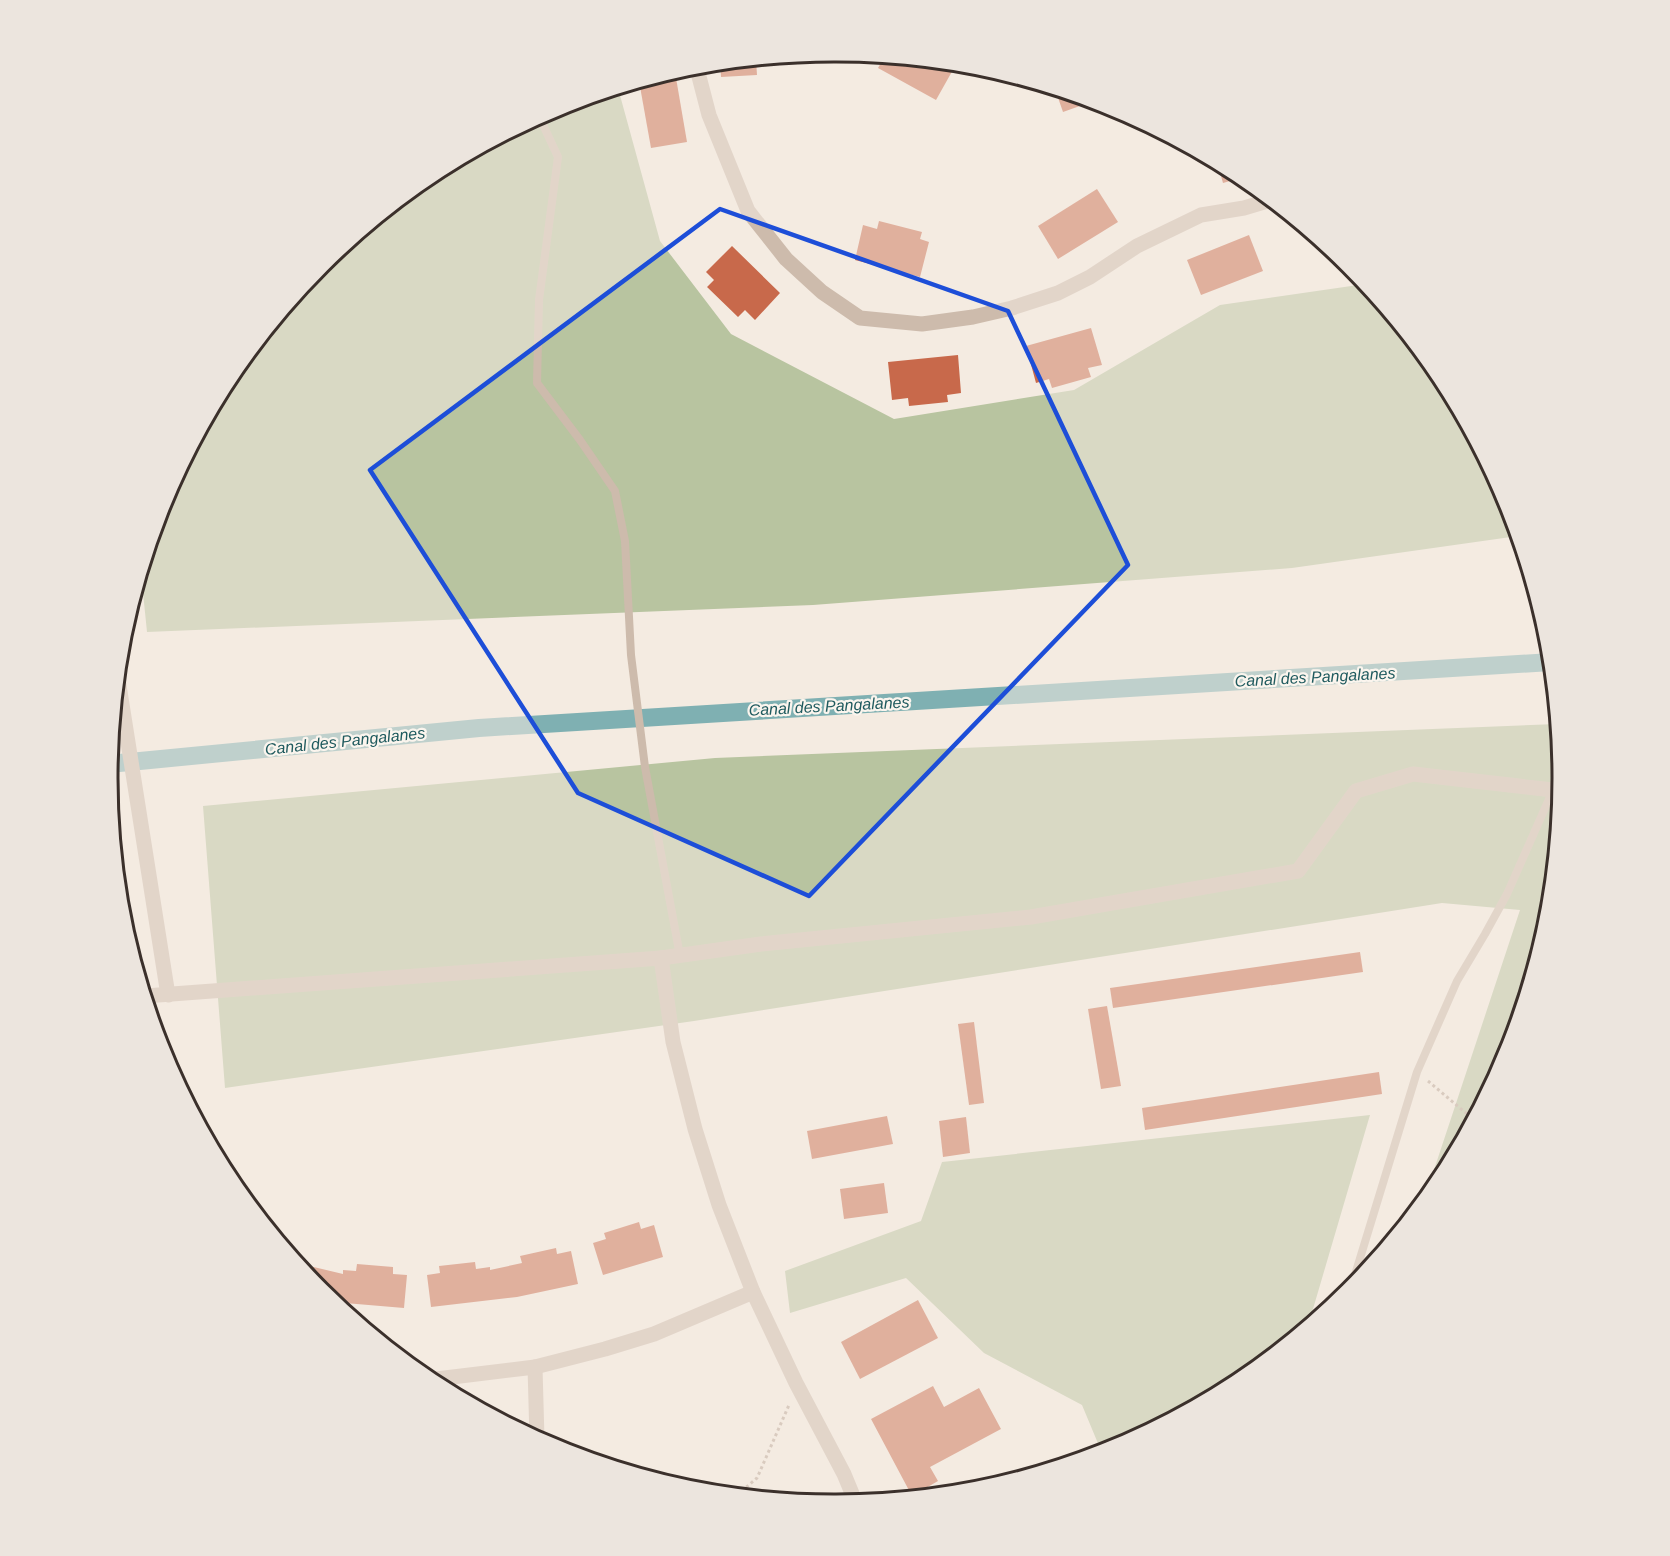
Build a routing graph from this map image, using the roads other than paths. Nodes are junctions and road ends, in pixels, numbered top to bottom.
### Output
1 (698, 74) edge
2 (543, 124) edge
3 (1261, 203) edge
4 (123, 707) edge
5 (1552, 788) edge
6 (1551, 802) edge
7 (680, 956) junction
8 (662, 958) junction
9 (168, 995) junction
10 (153, 996) edge
11 (1357, 1269) edge
12 (753, 1292) junction
13 (535, 1367) junction
14 (444, 1378) edge
15 (537, 1429) edge
16 (852, 1494) edge

1 - 3 street
2 - 7 lane
4 - 9 street
5 - 7 street
6 - 11 lane
7 - 8 street
8 - 9 street
8 - 12 street
9 - 10 street
12 - 13 street
12 - 16 street
13 - 14 street
13 - 15 street

